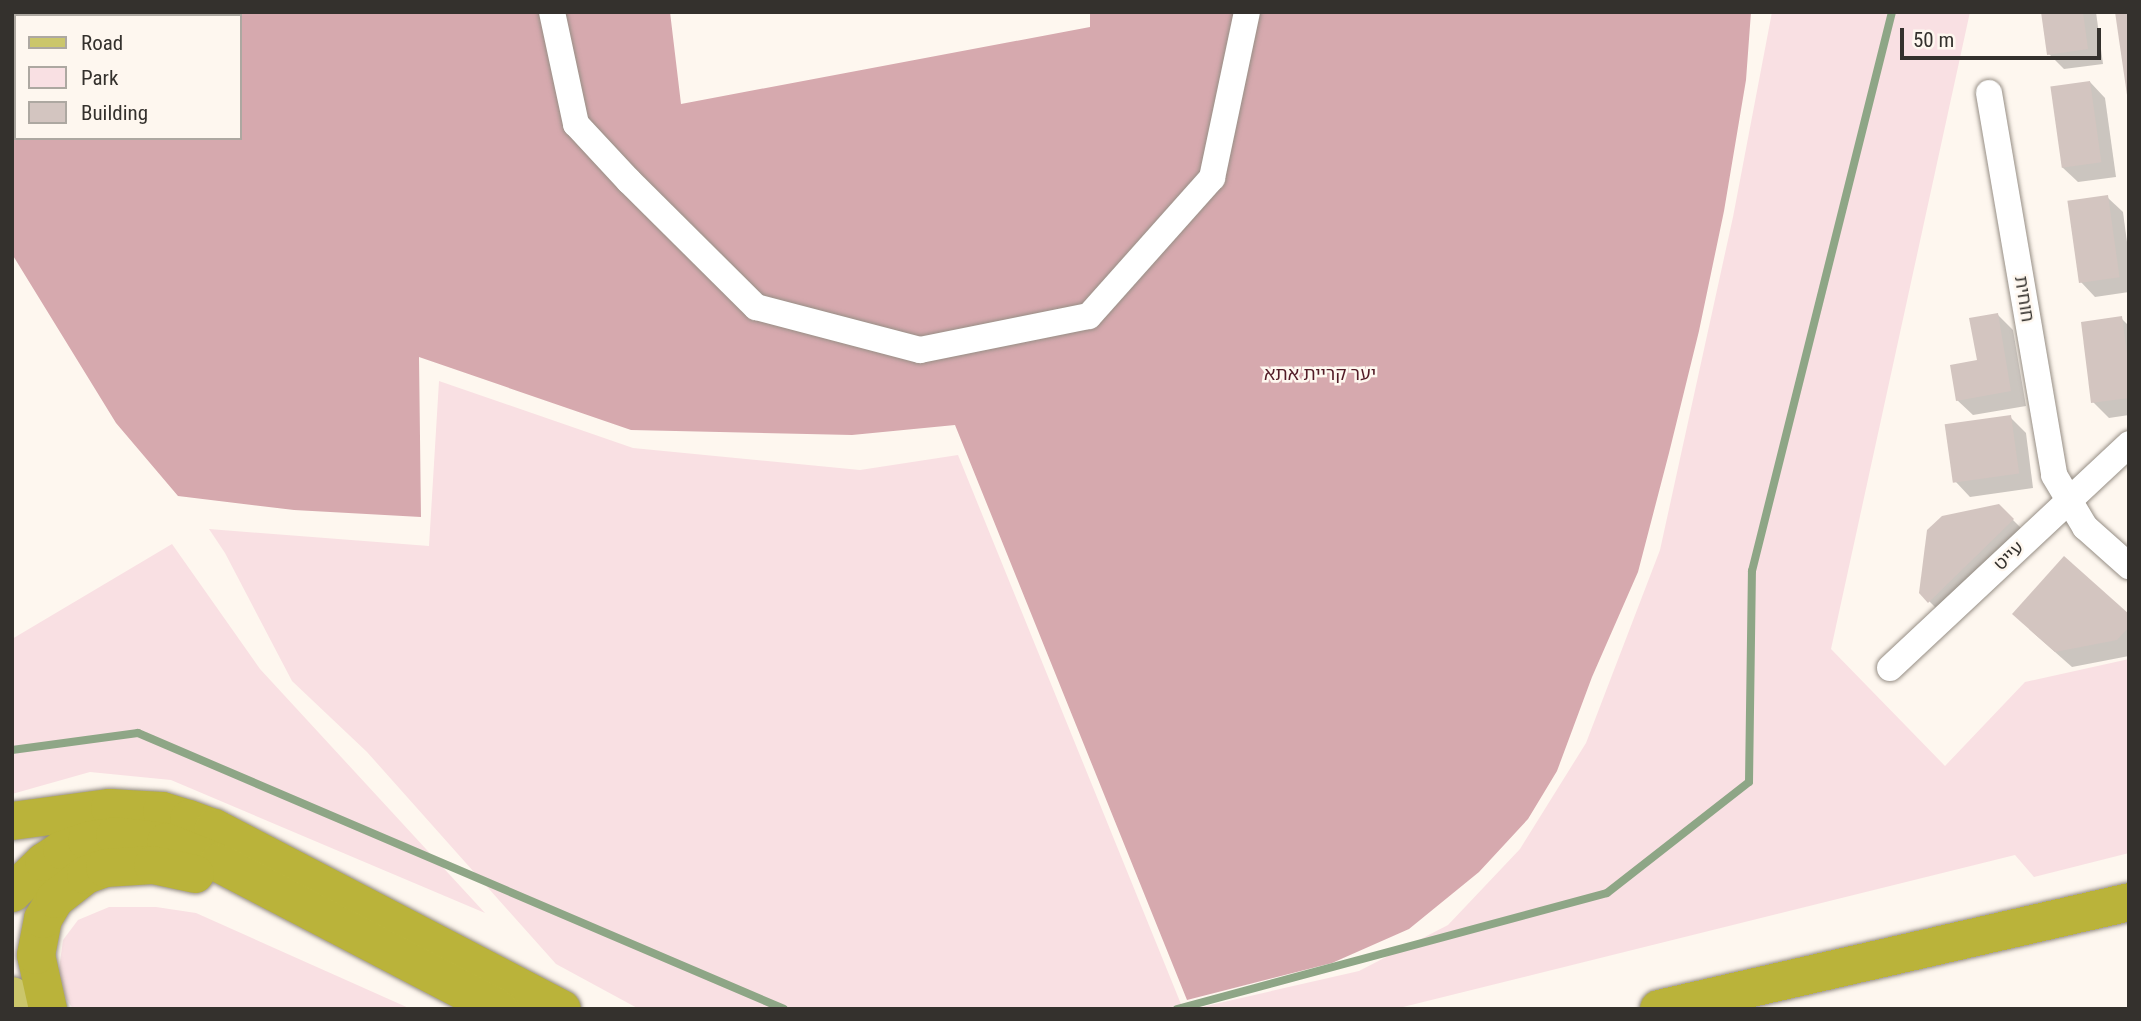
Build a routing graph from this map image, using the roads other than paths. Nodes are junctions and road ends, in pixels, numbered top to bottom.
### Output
1 (552, 12) edge
2 (1247, 12) edge
3 (1990, 93) dead end
4 (2129, 444) edge
5 (2068, 501) junction
6 (2129, 566) edge
7 (1890, 668) dead end
8 (12, 821) edge
9 (12, 892) edge
10 (2129, 902) edge
11 (342, 928) junction
12 (12, 996) edge
13 (20, 1009) edge
14 (48, 1009) edge
15 (499, 1009) edge
16 (562, 1009) edge
17 (1659, 1009) edge

1 - 2 street
3 - 5 street, חוחית
4 - 5 street, עייט
5 - 6 street, חוחית
5 - 7 street, עייט
8 - 16 highway
9 - 11 highway
10 - 17 highway
11 - 14 highway
11 - 15 highway
12 - 13 main road

